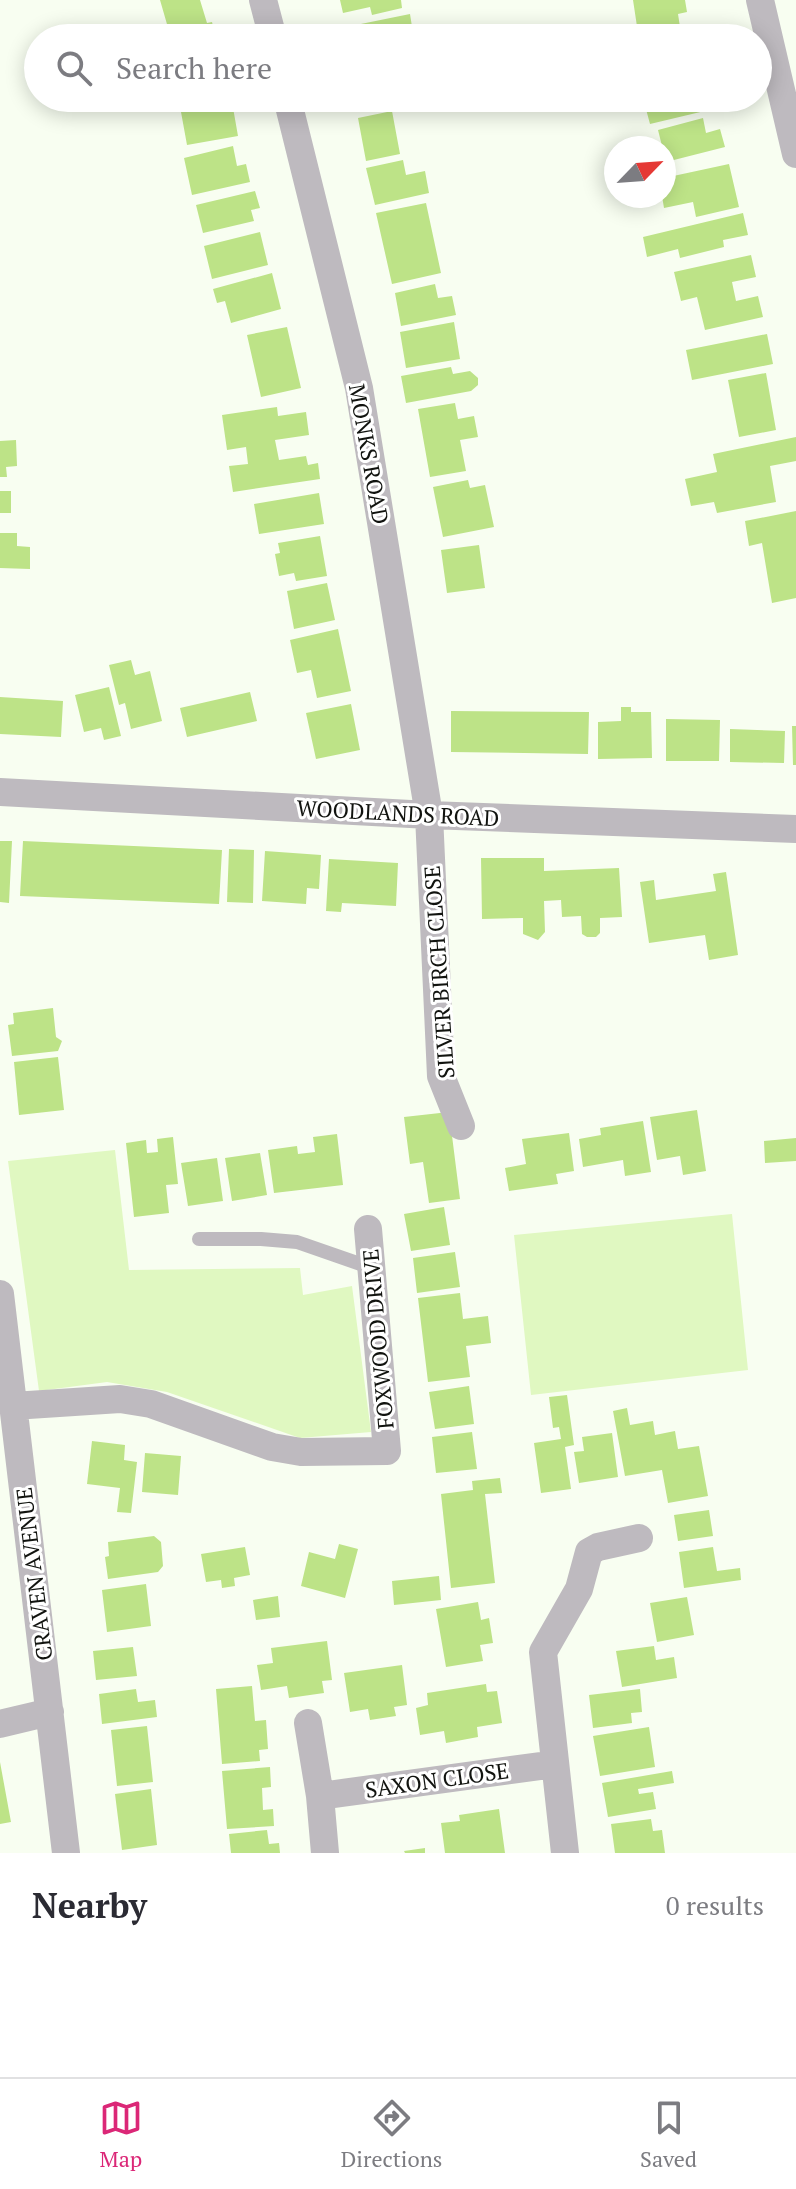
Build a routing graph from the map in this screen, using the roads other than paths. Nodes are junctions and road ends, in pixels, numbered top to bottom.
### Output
1 (263, 0) edge
2 (760, 0) edge
3 (269, 24) edge
4 (766, 24) edge
5 (772, 51) edge
6 (290, 112) edge
7 (796, 154) edge
8 (0, 792) edge
9 (429, 815) junction
10 (796, 829) edge
11 (461, 1126) dead end
12 (368, 1229) dead end
13 (199, 1239) dead end
14 (372, 1268) junction
15 (0, 1294) edge
16 (13, 1406) junction
17 (639, 1538) dead end
18 (50, 1712) junction
19 (308, 1723) dead end
20 (0, 1724) edge
21 (555, 1764) junction
22 (320, 1796) junction
23 (66, 1853) edge
24 (325, 1853) edge
25 (565, 1853) edge

1 - 3 street
2 - 4 street
5 - 7 street
6 - 9 street, MONKS ROAD
8 - 9 street, WOODLANDS ROAD
9 - 10 street, WOODLANDS ROAD
9 - 11 street, SILVER BIRCH CLOSE
12 - 14 street, FOXWOOD DRIVE
13 - 14 lane
14 - 16 street, FOXWOOD DRIVE
15 - 16 street, CRAVEN AVENUE
16 - 18 street, CRAVEN AVENUE
17 - 21 street
18 - 20 street
18 - 23 street, CRAVEN AVENUE
19 - 22 street
21 - 22 street, SAXON CLOSE
21 - 25 street
22 - 24 street

